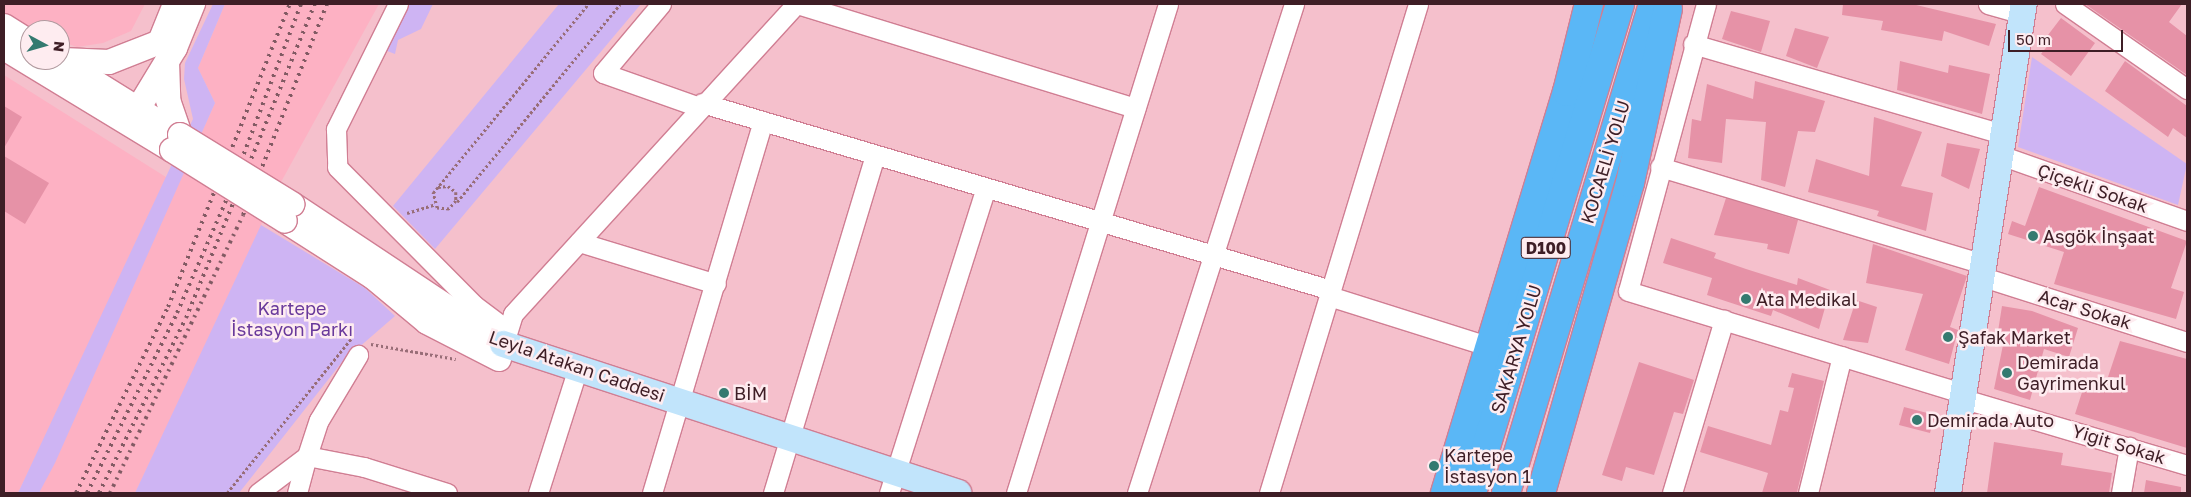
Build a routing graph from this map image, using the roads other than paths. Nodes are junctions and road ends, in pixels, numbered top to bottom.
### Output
1 (175, 4) edge
2 (193, 4) edge
3 (398, 4) edge
4 (662, 4) edge
5 (797, 4) edge
6 (1168, 4) edge
7 (1294, 4) edge
8 (1418, 4) edge
9 (1589, 4) edge
10 (1601, 4) edge
11 (1620, 4) edge
12 (1653, 4) edge
13 (1670, 4) edge
14 (1683, 4) edge
15 (1706, 4) edge
16 (1988, 4) edge
17 (2064, 4) edge
18 (2023, 9) edge
19 (4, 26) edge
20 (20, 36) edge
21 (1693, 44) junction
22 (4, 48) edge
23 (164, 51) junction
24 (70, 60) edge
25 (70, 68) edge
26 (2187, 89) edge
27 (1567, 92) junction
28 (700, 105) junction
29 (1135, 108) junction
30 (127, 112) junction
31 (763, 121) junction
32 (176, 143) junction
33 (2001, 144) junction
34 (875, 155) junction
35 (1660, 167) junction
36 (1630, 183) junction
37 (986, 188) junction
38 (2187, 221) edge
39 (1102, 223) junction
40 (579, 242) junction
41 (1214, 256) junction
42 (1983, 270) junction
43 (716, 284) junction
44 (1330, 293) junction
45 (1724, 320) junction
46 (2187, 342) edge
47 (503, 344) junction
48 (1491, 347) junction
49 (358, 355) dead end
50 (1842, 356) junction
51 (576, 376) junction
52 (1964, 396) junction
53 (677, 409) junction
54 (787, 444) junction
55 (2129, 447) junction
56 (308, 456) junction
57 (2187, 465) edge
58 (897, 486) edge
59 (258, 493) edge
60 (297, 493) edge
61 (447, 493) edge
62 (538, 493) edge
63 (652, 493) edge
64 (773, 493) edge
65 (958, 493) edge
66 (1016, 493) edge
67 (1137, 493) edge
68 (1269, 493) edge
69 (1445, 493) edge
70 (1472, 493) edge
71 (1506, 493) edge
72 (1541, 493) edge
73 (1672, 493) edge
74 (1808, 493) edge
75 (1948, 493) edge
76 (2121, 493) edge

1 - 23 street
2 - 23 street
3 - 47 street
4 - 28 street
5 - 28 street
5 - 29 street
6 - 29 street
7 - 41 street
8 - 44 street
9 - 27 highway
10 - 27 highway
11 - 70 highway, SAKARYA YOLU / D100
12 - 71 highway, KOCAELİ YOLU / D100
13 - 36 highway
14 - 36 highway
15 - 21 street
16 - 18 street
17 - 26 street
18 - 33 main road
19 - 20 street
21 - 33 street, Çiçekli Sokak
21 - 35 street
22 - 30 street
23 - 24 street
23 - 30 street
23 - 32 street
25 - 30 street
27 - 48 highway
28 - 31 street
28 - 40 street
29 - 39 street
30 - 32 street, Leyla Atakan Caddesi
31 - 34 street
31 - 43 street
32 - 47 street, Leyla Atakan Caddesi, bridge
33 - 38 street, Çiçekli Sokak
33 - 42 main road
34 - 37 street
34 - 54 street
35 - 42 street, Acar Sokak
35 - 45 street, Yiğit Sokak
36 - 72 highway
37 - 39 street
37 - 58 street
39 - 41 street
39 - 66 street
40 - 43 street
40 - 47 street
41 - 44 street
41 - 67 street
42 - 46 street, Acar Sokak
42 - 52 main road
43 - 53 street
44 - 48 street
44 - 68 street
45 - 50 street, Yiğit Sokak
45 - 73 street
47 - 51 main road, Leyla Atakan Caddesi
48 - 69 highway
49 - 56 street
50 - 52 street, Yiğit Sokak
50 - 74 street
51 - 53 main road, Leyla Atakan Caddesi
51 - 62 street
52 - 55 street, Yiğit Sokak
52 - 75 main road
53 - 54 main road, Leyla Atakan Caddesi
53 - 63 street
54 - 58 main road, Leyla Atakan Caddesi
54 - 64 street
55 - 57 street, Yiğit Sokak
55 - 76 street
56 - 59 street
56 - 60 street
56 - 61 street
58 - 65 main road, Leyla Atakan Caddesi

